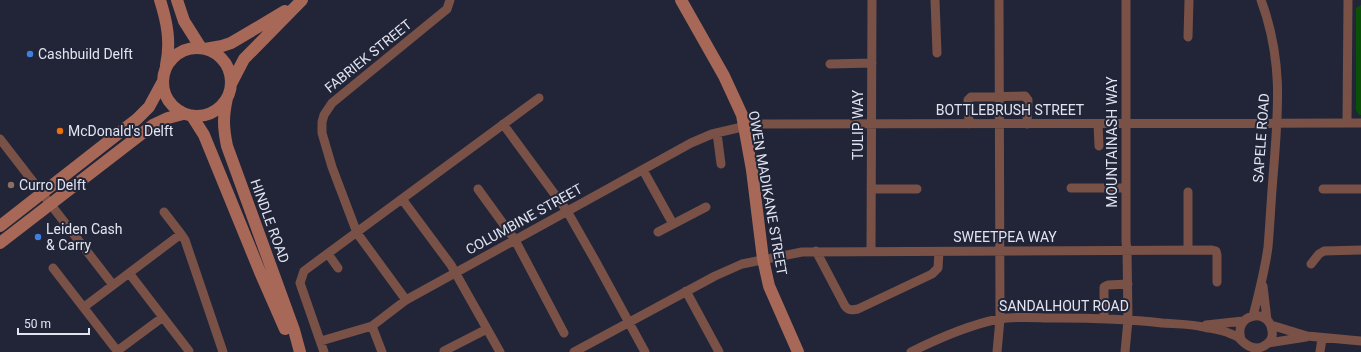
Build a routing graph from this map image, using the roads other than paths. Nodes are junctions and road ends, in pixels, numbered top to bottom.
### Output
1 (160, 0) edge
2 (177, 0) edge
3 (450, 0) edge
4 (681, 0) edge
5 (872, 0) edge
6 (935, 0) edge
7 (999, 0) edge
8 (1126, 0) edge
9 (1189, 0) edge
10 (1261, 0) edge
11 (1348, 0) edge
12 (300, 2) edge
13 (1188, 37) dead end
14 (203, 48) junction
15 (937, 53) dead end
16 (872, 63) junction
17 (830, 64) dead end
18 (165, 68) junction
19 (162, 84) junction
20 (231, 84) junction
21 (999, 96) junction
22 (227, 98) junction
23 (538, 98) dead end
24 (187, 115) junction
25 (1347, 123) junction
26 (1361, 123) edge
27 (504, 124) junction
28 (872, 124) junction
29 (969, 124) junction
30 (1000, 124) junction
31 (1028, 124) junction
32 (1098, 124) junction
33 (1126, 124) junction
34 (1277, 124) junction
35 (744, 127) junction
36 (717, 133) junction
37 (0, 139) edge
38 (1099, 146) dead end
39 (722, 164) dead end
40 (643, 170) junction
41 (1071, 188) dead end
42 (1126, 188) junction
43 (1323, 188) dead end
44 (478, 189) dead end
45 (872, 189) junction
46 (917, 189) dead end
47 (1361, 189) edge
48 (1188, 192) dead end
49 (43, 193) junction
50 (402, 199) junction
51 (51, 204) junction
52 (706, 207) dead end
53 (567, 211) junction
54 (164, 212) dead end
55 (673, 224) junction
56 (0, 226) edge
57 (658, 232) dead end
58 (357, 233) junction
59 (181, 234) junction
60 (514, 240) junction
61 (0, 243) edge
62 (1127, 250) junction
63 (1188, 250) junction
64 (1361, 250) edge
65 (816, 251) junction
66 (871, 251) junction
67 (1000, 251) junction
68 (939, 252) junction
69 (328, 254) junction
70 (763, 259) junction
71 (1312, 264) dead end
72 (53, 268) dead end
73 (338, 268) dead end
74 (455, 272) junction
75 (129, 273) junction
76 (1262, 280) junction
77 (1217, 282) dead end
78 (1128, 284) junction
79 (113, 285) junction
80 (686, 291) junction
81 (406, 300) junction
82 (84, 307) junction
83 (1253, 316) junction
84 (163, 317) junction
85 (1104, 318) junction
86 (1000, 319) junction
87 (1128, 320) junction
88 (1243, 321) junction
89 (628, 322) junction
90 (1269, 322) junction
91 (372, 326) junction
92 (1199, 326) junction
93 (486, 329) junction
94 (789, 329) junction
95 (564, 333) dead end
96 (1307, 336) junction
97 (1322, 338) junction
98 (1361, 341) edge
99 (320, 342) junction
100 (1245, 345) edge
101 (1263, 348) edge
102 (117, 351) edge
103 (189, 351) dead end
104 (444, 351) edge
105 (223, 352) edge
106 (296, 352) edge
107 (300, 352) edge
108 (324, 352) edge
109 (382, 352) edge
110 (500, 352) edge
111 (574, 352) edge
112 (645, 352) edge
113 (719, 352) edge
114 (798, 352) edge
115 (804, 352) edge
116 (911, 352) edge
117 (997, 352) edge
118 (1125, 352) edge
119 (1320, 352) edge

1 - 18 street
2 - 14 street
3 - 58 street, FABRIEK STREET
4 - 35 street, OWEN MADIKANE STREET
5 - 16 street, TULIP WAY
6 - 15 street
7 - 21 street
8 - 33 street, MOUNTAINASH WAY
9 - 13 street
10 - 34 street, SAPELE ROAD
11 - 25 street
12 - 14 street
12 - 20 street
14 - 18 street
14 - 20 street
16 - 17 street
16 - 28 street, TULIP WAY
18 - 19 street
19 - 24 street
19 - 49 street
20 - 22 street
21 - 29 street
21 - 30 street
21 - 31 street
22 - 24 street
22 - 107 street, HINDLE ROAD
23 - 27 street
24 - 51 street
24 - 106 street, HINDLE ROAD
25 - 26 street, BOTTLEBRUSH STREET
25 - 34 street, BOTTLEBRUSH STREET
27 - 50 street
27 - 53 street
28 - 29 street, BOTTLEBRUSH STREET
28 - 35 street, BOTTLEBRUSH STREET
28 - 45 street, TULIP WAY
29 - 30 street, BOTTLEBRUSH STREET
30 - 31 street, BOTTLEBRUSH STREET
30 - 67 street
31 - 32 street, BOTTLEBRUSH STREET
32 - 33 street, BOTTLEBRUSH STREET
32 - 38 street, MOUNTAINASH WAY
33 - 34 street, BOTTLEBRUSH STREET
33 - 42 street, MOUNTAINASH WAY
34 - 76 street, SAPELE ROAD
35 - 36 street, COLUMBINE STREET
35 - 70 street, OWEN MADIKANE STREET
36 - 39 street
36 - 40 street, COLUMBINE STREET
37 - 49 street
40 - 53 street, COLUMBINE STREET
40 - 55 street
41 - 42 street
42 - 62 street, MOUNTAINASH WAY
43 - 47 street
44 - 60 street
45 - 46 street
45 - 66 street, TULIP WAY
48 - 63 street
49 - 51 street
49 - 56 street
50 - 58 street
50 - 74 street
51 - 61 street
51 - 79 street
52 - 55 street
53 - 60 street, COLUMBINE STREET
53 - 89 street
54 - 59 street
55 - 57 street
58 - 69 street
58 - 81 street, FABRIEK STREET
59 - 75 street
59 - 105 street
60 - 74 street, COLUMBINE STREET
60 - 95 street
62 - 63 street, SWEETPEA WAY
62 - 67 street, SWEETPEA WAY
62 - 78 street, MOUNTAINASH WAY
63 - 77 street, SWEETPEA WAY
64 - 71 street
65 - 66 street, SWEETPEA WAY
65 - 68 street
65 - 70 street, SWEETPEA WAY
66 - 68 street, SWEETPEA WAY
67 - 68 street, SWEETPEA WAY
67 - 86 street
69 - 73 street
69 - 99 street
70 - 80 street, SWEETPEA WAY
70 - 94 street, OWEN MADIKANE STREET
72 - 82 street
74 - 81 street, COLUMBINE STREET
74 - 93 street
75 - 79 street
75 - 84 street
76 - 83 street, SAPELE ROAD
76 - 90 street, SAPELE ROAD
78 - 85 street
78 - 87 street, MOUNTAINASH WAY
79 - 82 street
80 - 89 street, SWEETPEA WAY
80 - 113 street
81 - 91 street, COLUMBINE STREET
82 - 102 street
83 - 88 street
83 - 90 street
84 - 102 street
84 - 103 street
85 - 86 street, SANDALHOUT ROAD
85 - 87 street, SANDALHOUT ROAD
86 - 116 street, SANDALHOUT ROAD
86 - 117 street
87 - 92 street, SANDALHOUT ROAD
87 - 118 street, MOUNTAINASH WAY
88 - 92 street, SANDALHOUT ROAD
88 - 100 street
89 - 111 street, SWEETPEA WAY
89 - 112 street
90 - 96 street
90 - 101 street
91 - 99 street, COLUMBINE STREET
91 - 109 street
92 - 100 street, SANDALHOUT ROAD
93 - 104 street
93 - 110 street
94 - 114 street, OWEN MADIKANE STREET
94 - 115 street, OWEN MADIKANE STREET
96 - 97 street
96 - 101 street
97 - 98 street
97 - 119 street
99 - 108 street
100 - 101 street

